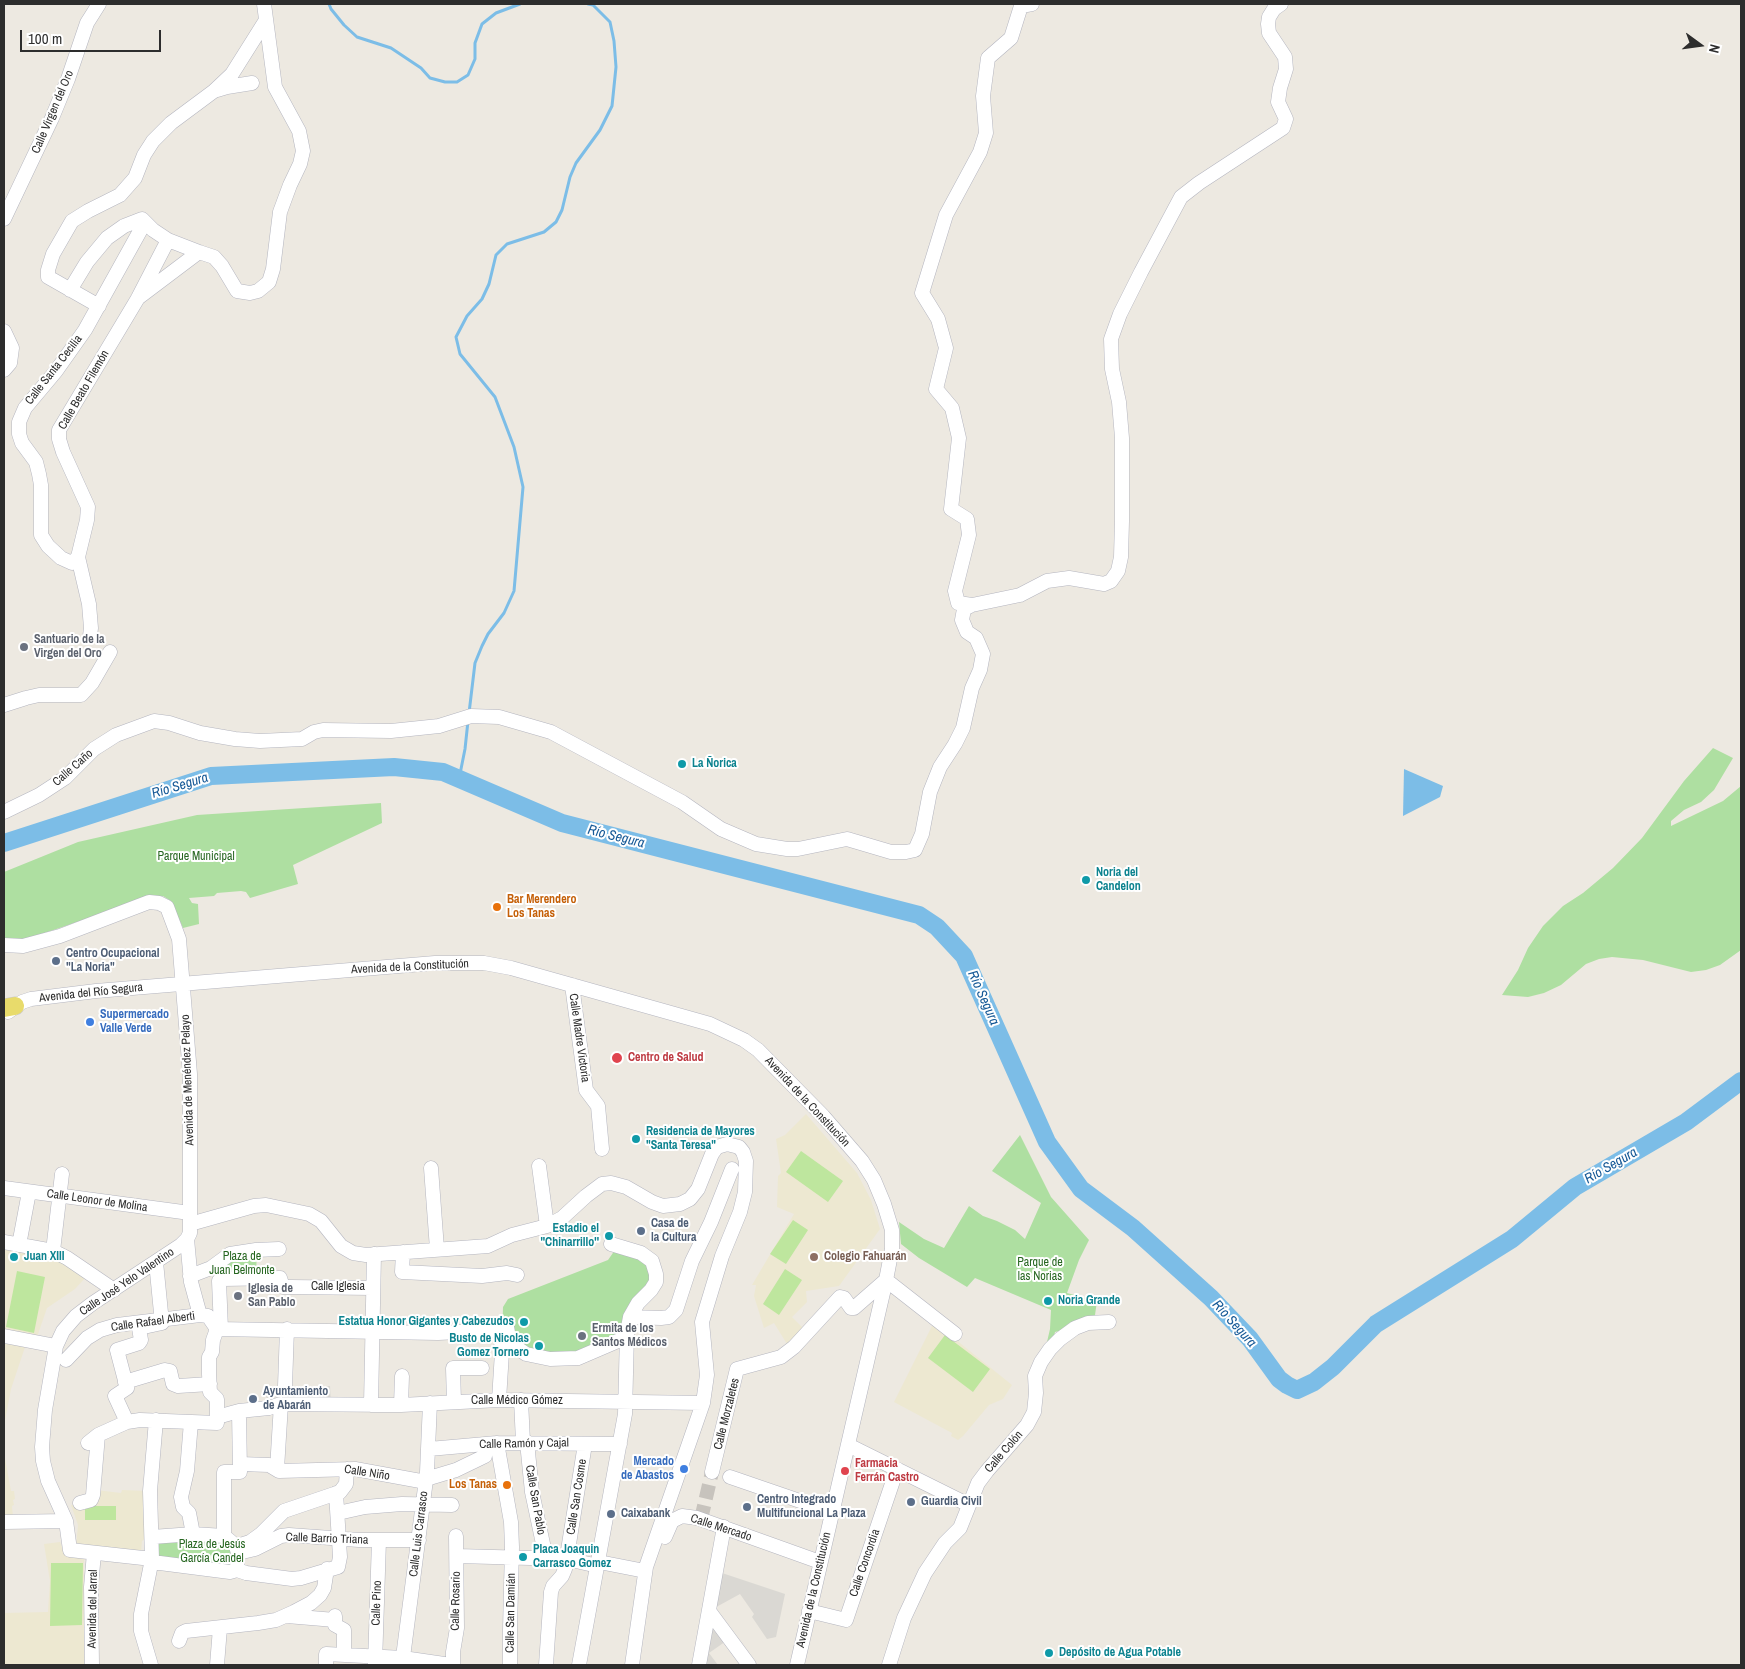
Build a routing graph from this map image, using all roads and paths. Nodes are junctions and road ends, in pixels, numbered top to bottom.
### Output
1 (99, 4) edge
2 (264, 4) edge
3 (1032, 4) edge
4 (1281, 4) edge
5 (266, 20) junction
6 (252, 83) dead end
7 (214, 91) junction
8 (4, 219) edge
9 (144, 221) junction
10 (168, 240) junction
11 (199, 252) junction
12 (70, 290) junction
13 (138, 298) junction
14 (99, 306) junction
15 (4, 331) edge
16 (4, 370) edge
17 (78, 557) junction
18 (972, 605) junction
19 (90, 636) dead end
20 (110, 652) dead end
21 (4, 705) edge
22 (4, 812) edge
23 (4, 945) edge
24 (183, 983) junction
25 (572, 985) junction
26 (7, 1010) edge
27 (602, 1149) dead end
28 (539, 1166) dead end
29 (431, 1168) dead end
30 (732, 1169) dead end
31 (62, 1174) dead end
32 (4, 1188) edge
33 (29, 1192) junction
34 (59, 1196) junction
35 (190, 1218) junction
36 (547, 1226) junction
37 (187, 1239) junction
38 (4, 1242) edge
39 (611, 1244) dead end
40 (19, 1245) junction
41 (278, 1249) dead end
42 (437, 1249) junction
43 (53, 1251) junction
44 (403, 1252) junction
45 (374, 1254) junction
46 (156, 1262) junction
47 (517, 1275) dead end
48 (190, 1276) junction
49 (886, 1280) junction
50 (373, 1288) junction
51 (114, 1290) junction
52 (200, 1315) junction
53 (630, 1317) junction
54 (163, 1319) junction
55 (1109, 1322) dead end
56 (219, 1329) junction
57 (288, 1329) junction
58 (503, 1329) junction
59 (373, 1331) junction
60 (955, 1334) dead end
61 (4, 1336) edge
62 (627, 1337) junction
63 (56, 1346) junction
64 (66, 1360) dead end
65 (482, 1368) dead end
66 (402, 1376) dead end
67 (125, 1382) junction
68 (210, 1384) junction
69 (286, 1386) dead end
70 (499, 1400) junction
71 (521, 1400) junction
72 (454, 1402) junction
73 (430, 1403) junction
74 (625, 1403) junction
75 (703, 1403) junction
76 (281, 1404) junction
77 (371, 1405) junction
78 (401, 1405) junction
79 (240, 1410) junction
80 (156, 1420) junction
81 (217, 1420) junction
82 (127, 1422) junction
83 (191, 1422) junction
84 (525, 1442) junction
85 (492, 1443) junction
86 (585, 1444) junction
87 (620, 1444) junction
88 (848, 1445) junction
89 (429, 1450) junction
90 (240, 1464) junction
91 (277, 1469) junction
92 (347, 1469) junction
93 (897, 1470) junction
94 (712, 1472) tunnel mouth
95 (730, 1477) dead end
96 (426, 1481) junction
97 (336, 1493) junction
98 (80, 1503) dead end
99 (423, 1505) junction
100 (452, 1505) dead end
101 (969, 1505) junction
102 (832, 1512) junction
103 (338, 1513) junction
104 (66, 1521) junction
105 (4, 1522) edge
106 (724, 1528) junction
107 (193, 1534) junction
108 (224, 1536) junction
109 (456, 1536) dead end
110 (152, 1537) junction
111 (339, 1539) junction
112 (378, 1540) junction
113 (419, 1540) junction
114 (237, 1549) junction
115 (94, 1553) junction
116 (457, 1556) junction
117 (513, 1557) junction
118 (546, 1558) junction
119 (567, 1559) junction
120 (152, 1561) junction
121 (820, 1562) junction
122 (598, 1564) junction
123 (332, 1568) junction
124 (646, 1569) junction
125 (237, 1570) junction
126 (809, 1611) junction
127 (708, 1612) junction
128 (286, 1616) junction
129 (220, 1628) junction
130 (179, 1641) dead end
131 (344, 1655) junction
132 (326, 1660) edge
133 (375, 1660) edge
134 (403, 1662) edge
135 (427, 1663) edge
136 (92, 1665) edge
137 (151, 1665) edge
138 (217, 1665) edge
139 (452, 1665) edge
140 (510, 1665) edge
141 (546, 1665) edge
142 (580, 1665) edge
143 (632, 1665) edge
144 (699, 1665) edge
145 (749, 1665) edge
146 (797, 1665) edge
147 (888, 1665) edge

1 - 8 street, Calle Virgen del Oro
2 - 5 street
3 - 18 street
4 - 18 street
5 - 7 street
5 - 11 street
6 - 7 street
7 - 12 street
9 - 10 street
9 - 12 street
9 - 14 street, Calle Santa Cecilia
10 - 11 street
10 - 13 street, Calle Beato Filemón
11 - 13 street
12 - 14 street
13 - 17 street, Calle Beato Filemón
14 - 17 street, Calle Santa Cecilia
15 - 16 street
17 - 19 street, Calle Beato Filemón
18 - 22 street, Calle Caño
20 - 21 street
23 - 24 street, Avenida de Menéndez Pelayo
24 - 25 street, Avenida de la Constitución
24 - 26 street, Avenida del Río Segura
24 - 35 street, Avenida de Menéndez Pelayo
25 - 27 street, Calle Madre Victoria
25 - 49 street, Avenida de la Constitución
28 - 36 street
29 - 42 street
30 - 53 street
31 - 34 street
32 - 33 street, Calle Leonor de Molina
33 - 34 street, Calle Leonor de Molina
33 - 40 street
34 - 35 street, Calle Leonor de Molina
34 - 43 street
35 - 37 street, Calle José Yelo Valentino
35 - 45 street
36 - 42 street
36 - 75 street
37 - 46 street, Calle José Yelo Valentino
37 - 48 street
38 - 40 street
39 - 53 street
40 - 43 street
41 - 48 street
42 - 44 street
43 - 51 street
44 - 45 street
44 - 47 street
45 - 50 street
46 - 51 street, Calle José Yelo Valentino
46 - 54 street
48 - 52 street
49 - 60 street
49 - 88 street, Avenida de la Constitución
49 - 94 street, Calle Morzaletes
50 - 56 street, Calle Iglesia
50 - 59 street
51 - 63 street, Calle José Yelo Valentino
52 - 54 street, Calle Rafael Alberti
52 - 56 street, Calle Rafael Alberti
53 - 62 street
54 - 64 street, Calle Rafael Alberti
54 - 67 street
55 - 101 street, Calle Colón
56 - 57 street
56 - 68 street
57 - 59 street
57 - 69 street
58 - 59 street
58 - 62 street
58 - 70 street
59 - 77 street
61 - 63 street
62 - 74 street
63 - 104 street, Calle José Yelo Valentino
65 - 72 street
66 - 78 street
67 - 68 street
67 - 82 street
68 - 81 street
70 - 71 street, Calle Médico Gómez
70 - 72 street, Calle Médico Gómez
71 - 74 street, Calle Médico Gómez
71 - 84 street, Calle San Pablo
72 - 73 street, Calle Médico Gómez
73 - 78 street, Calle Médico Gómez
73 - 89 street, Calle Luis Carrasco
74 - 75 street, Calle Médico Gómez
74 - 87 street
75 - 124 street
76 - 77 street, Calle Médico Gómez
76 - 79 street, Calle Médico Gómez
76 - 91 street
77 - 78 street, Calle Médico Gómez
79 - 81 street, Calle Médico Gómez
79 - 90 street
80 - 82 street
80 - 83 street
80 - 110 street
81 - 83 street
82 - 98 street
83 - 107 street
84 - 85 street, Calle Ramón y Cajal
84 - 86 street, Calle Ramón y Cajal
84 - 118 street, Calle San Pablo
85 - 89 street, Calle Ramón y Cajal
85 - 96 street, Calle Niño
85 - 117 street, Calle San Damián
86 - 87 street, Calle Ramón y Cajal
86 - 119 street, Calle San Cosme
87 - 122 street
88 - 93 street
88 - 102 street, Avenida de la Constitución
89 - 96 street, Calle Luis Carrasco
90 - 91 street, Calle Niño
90 - 108 street
91 - 92 street, Calle Niño
92 - 96 street, Calle Niño
92 - 97 street
93 - 101 street
93 - 126 street, Calle Concordia
95 - 102 street
96 - 99 street, Calle Luis Carrasco
97 - 103 street
97 - 114 street
99 - 100 street
99 - 103 street
99 - 113 street, Calle Luis Carrasco
101 - 147 street, Calle Colón
102 - 121 street, Avenida de la Constitución
103 - 111 street
104 - 105 street
104 - 115 street, Calle José Yelo Valentino
106 - 121 street, Calle Mercado
106 - 124 street, Calle Mercado
106 - 127 street
107 - 108 street
107 - 110 street
108 - 114 street
109 - 116 street, Calle Rosario
110 - 120 street
111 - 112 street, Calle Barrio Triana
111 - 114 street, Calle Barrio Triana
111 - 123 street
112 - 113 street, Calle Barrio Triana
112 - 133 street, Calle Pino
113 - 134 street, Calle Luis Carrasco
114 - 125 street
115 - 120 street, Calle José Yelo Valentino
115 - 136 street, Avenida del Jarral
116 - 117 street
116 - 139 street, Calle Rosario
117 - 118 street
117 - 140 street, Calle San Damián
118 - 119 street
119 - 122 street
119 - 141 street, Calle San Cosme
120 - 125 street
120 - 137 street
121 - 126 street, Avenida de la Constitución
122 - 124 street
122 - 142 street
123 - 125 street
123 - 128 street
124 - 143 street
126 - 146 street, Avenida de la Constitución
127 - 144 street
127 - 145 street
128 - 129 street
128 - 131 street
129 - 130 street
129 - 138 street
131 - 132 street
131 - 133 street
133 - 134 street
134 - 135 street
135 - 139 street

